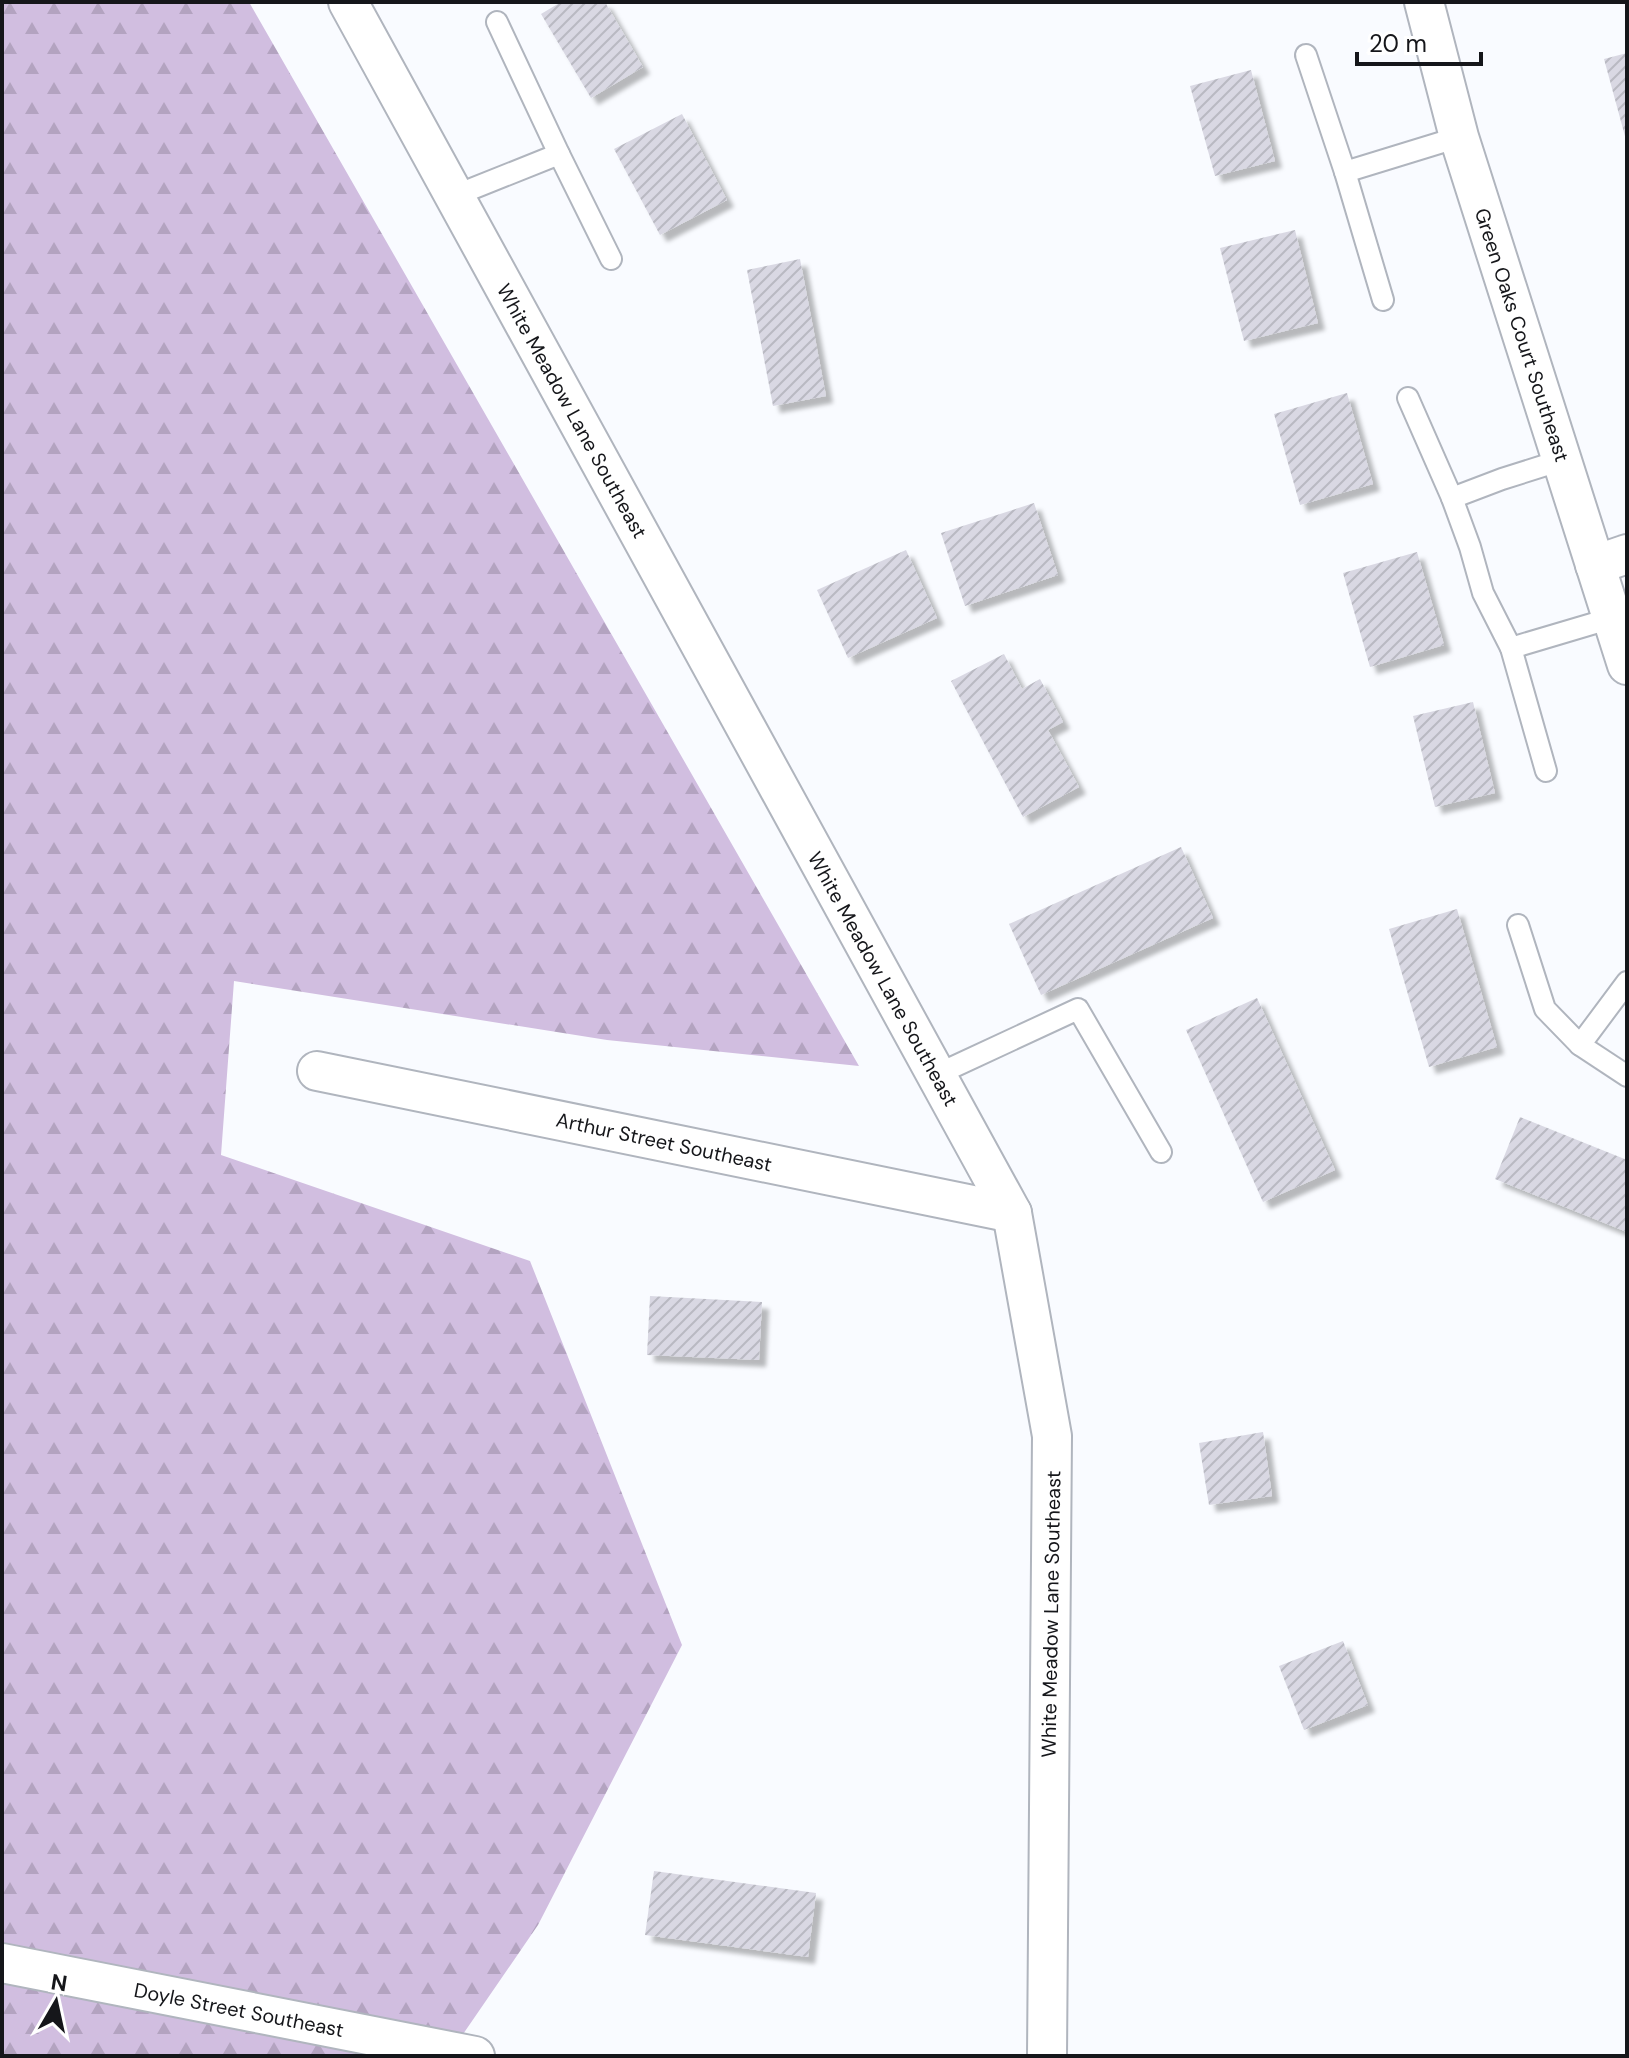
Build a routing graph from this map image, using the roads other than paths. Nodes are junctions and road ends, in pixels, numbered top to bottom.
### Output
1 (348, 2) edge
2 (1424, 2) edge
3 (497, 22) dead end
4 (1306, 55) dead end
5 (1459, 137) junction
6 (559, 154) junction
7 (1345, 172) junction
8 (454, 196) junction
9 (611, 259) dead end
10 (1383, 300) dead end
11 (1408, 398) dead end
12 (1562, 460) junction
13 (1452, 498) junction
14 (1611, 559) edge
15 (1612, 618) junction
16 (1511, 648) junction
17 (1627, 665) edge
18 (1546, 771) dead end
19 (1518, 925) dead end
20 (1627, 982) edge
21 (1580, 1045) junction
22 (317, 1071) dead end
23 (936, 1075) junction
24 (1627, 1076) edge
25 (1161, 1152) dead end
26 (1012, 1213) junction
27 (2, 1963) edge
28 (475, 2056) edge
29 (1047, 2056) edge

1 - 8 street, White Meadow Lane Southeast
2 - 5 street, Green Oaks Court Southeast
3 - 6 lane
4 - 7 lane
5 - 7 lane
5 - 12 street, Green Oaks Court Southeast
6 - 8 lane
6 - 9 lane
7 - 10 lane
8 - 23 street, White Meadow Lane Southeast
11 - 13 lane
12 - 13 lane
12 - 14 street, Green Oaks Court Southeast
13 - 16 lane
14 - 15 street, Green Oaks Court Southeast
15 - 16 lane
15 - 17 street, Green Oaks Court Southeast
16 - 18 lane
19 - 21 lane
20 - 21 lane
21 - 24 lane
22 - 26 street, Arthur Street Southeast
23 - 25 lane
23 - 26 street, White Meadow Lane Southeast
26 - 29 street, White Meadow Lane Southeast
27 - 28 street, Doyle Street Southeast

